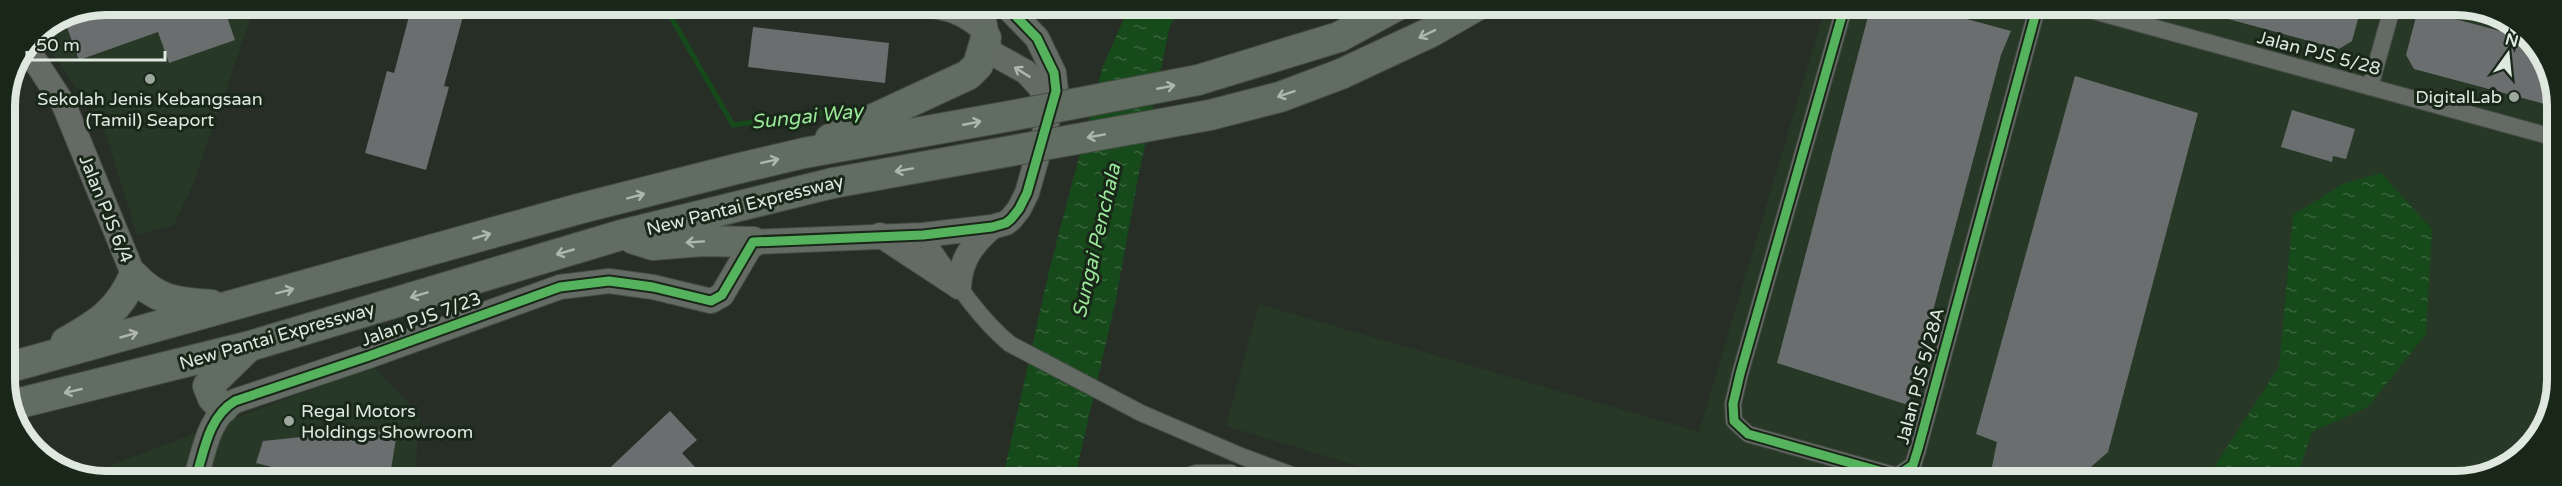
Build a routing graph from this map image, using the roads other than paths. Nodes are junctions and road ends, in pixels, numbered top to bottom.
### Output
1 (961, 15) edge
2 (983, 15) edge
3 (1015, 15) edge
4 (1380, 15) edge
5 (1461, 15) edge
6 (1842, 15) edge
7 (2035, 15) edge
8 (2108, 15) edge
9 (2389, 15) edge
10 (1029, 29) junction
11 (986, 38) junction
12 (31, 55) edge
13 (2370, 87) junction
14 (1052, 113) junction
15 (859, 134) junction
16 (2547, 136) edge
17 (992, 227) junction
18 (621, 235) junction
19 (880, 235) junction
20 (923, 235) junction
21 (753, 242) junction
22 (134, 276) junction
23 (959, 288) junction
24 (229, 306) junction
25 (250, 346) junction
26 (20, 365) edge
27 (18, 403) edge
28 (223, 408) junction
29 (1241, 456) junction
30 (198, 471) edge
31 (1234, 471) edge
32 (1278, 471) edge
33 (1879, 471) edge
34 (1904, 471) edge

1 - 11 street
2 - 11 street
3 - 10 street
15 -> 4 highway, bridge
5 -> 18 highway, New Pantai Expressway, bridge
6 - 33 street, Jalan PJS 5/28A
7 - 34 street, Jalan PJS 5/28A
8 - 13 street, Jalan PJS 5/28
9 - 13 street
10 - 11 street
10 - 14 street
14 -> 11 street
11 - 15 highway
12 - 22 street, Jalan PJS 6/4
13 - 16 street, Jalan PJS 5/28
14 - 17 street
24 -> 15 highway, New Pantai Expressway
17 - 20 street
17 - 23 street
21 -> 18 highway
18 -> 25 highway, New Pantai Expressway
19 - 20 street
19 - 21 street
19 - 23 street
20 - 23 street
21 - 28 street, Jalan PJS 7/23
22 - 24 highway
22 - 26 highway
23 - 29 street
26 -> 24 highway, New Pantai Expressway
25 -> 27 highway, New Pantai Expressway
25 - 28 highway
28 - 30 street
29 - 31 street
29 - 32 street

